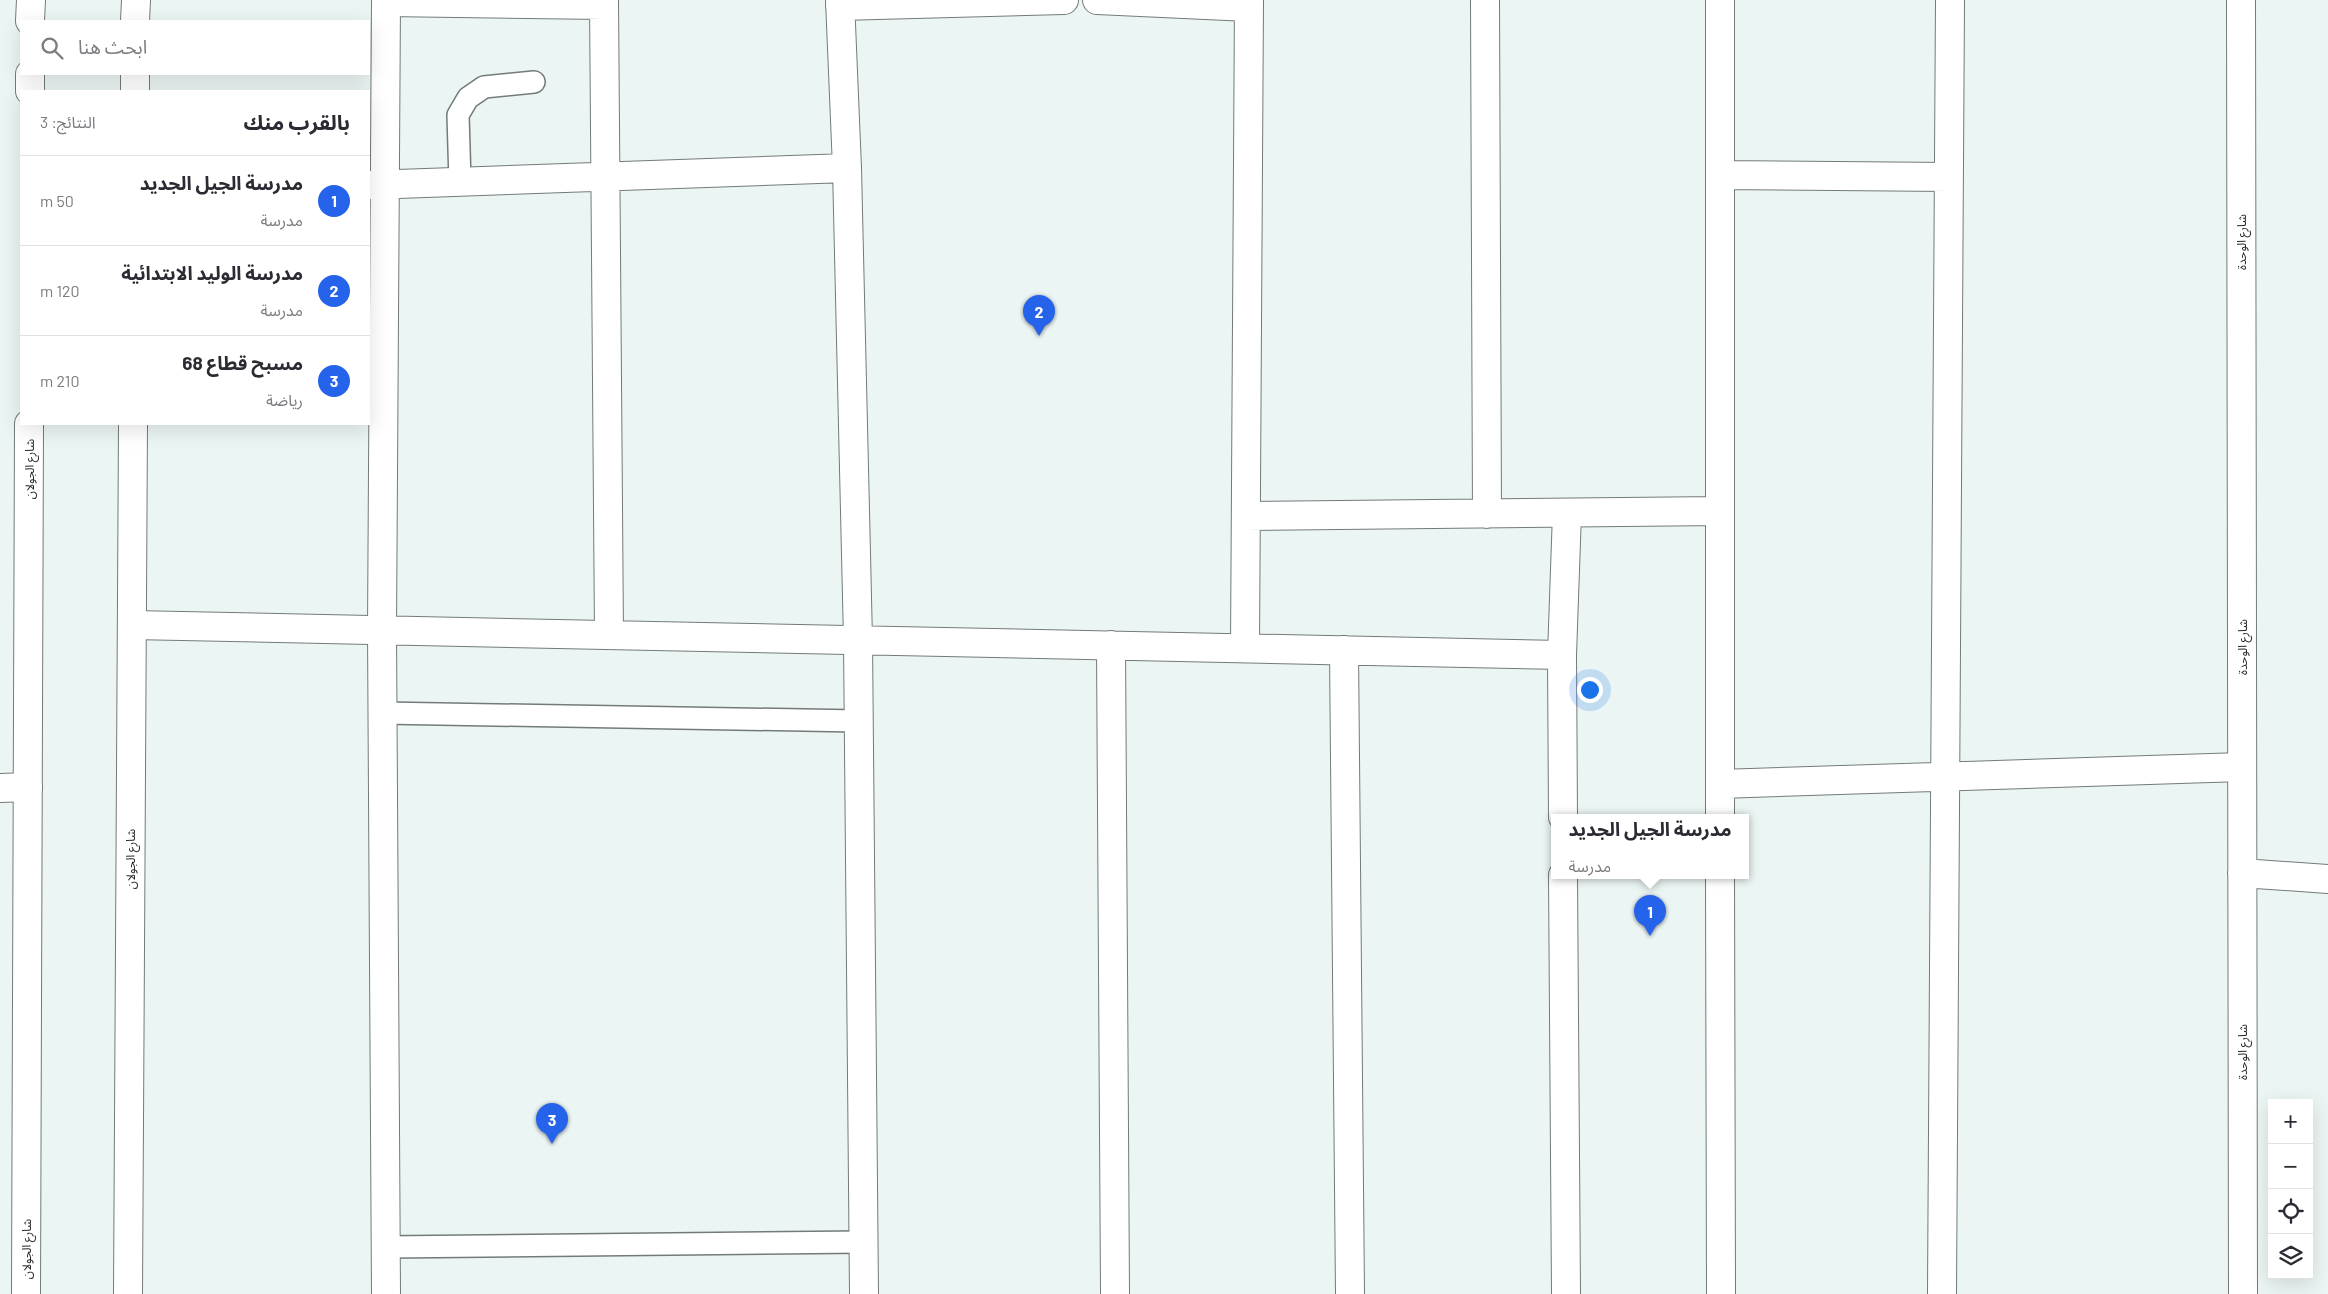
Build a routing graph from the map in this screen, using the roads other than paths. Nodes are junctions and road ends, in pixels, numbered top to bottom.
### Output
1 (30, 0) edge
2 (136, 0) edge
3 (1064, 0) edge
4 (1096, 0) edge
5 (1485, 0) edge
6 (1720, 0) edge
7 (1950, 0) edge
8 (2241, 0) edge
9 (386, 1) edge
10 (604, 3) edge
11 (840, 3) edge
12 (1249, 4) edge
13 (30, 20) edge
14 (135, 20) edge
15 (30, 75) edge
16 (135, 75) edge
17 (534, 82) dead end
18 (30, 90) edge
19 (135, 90) edge
20 (847, 168) junction
21 (1720, 175) junction
22 (606, 177) junction
23 (1949, 177) junction
24 (460, 182) junction
25 (377, 184) edge
26 (29, 425) edge
27 (133, 425) edge
28 (1720, 511) junction
29 (1567, 512) junction
30 (1487, 514) junction
31 (1246, 516) junction
32 (132, 625) junction
33 (382, 630) junction
34 (610, 635) junction
35 (858, 640) junction
36 (1111, 645) junction
37 (1245, 648) junction
38 (1344, 650) junction
39 (1562, 655) junction
40 (382, 712) junction
41 (858, 721) junction
42 (2242, 767) junction
43 (1946, 776) junction
44 (1720, 784) junction
45 (0, 788) edge
46 (28, 788) junction
47 (1563, 814) edge
48 (1720, 814) edge
49 (2242, 873) junction
50 (1563, 879) edge
51 (1720, 879) edge
52 (2328, 879) edge
53 (864, 1242) junction
54 (386, 1247) junction
55 (26, 1294) edge
56 (128, 1294) edge
57 (386, 1294) edge
58 (864, 1294) edge
59 (1114, 1294) edge
60 (1350, 1294) edge
61 (1566, 1294) edge
62 (1720, 1294) edge
63 (1942, 1294) edge
64 (2242, 1294) edge

1 - 13 street
2 - 14 street
3 - 11 street
4 - 12 street
5 - 30 street
6 - 21 street
7 - 23 street
8 - 42 street, شارع الوحدة
9 - 10 street
9 - 25 street
10 - 22 street
11 - 20 street
12 - 31 street
15 - 18 street
16 - 19 street
17 - 24 lane
20 - 22 street
20 - 35 street
21 - 23 street
21 - 28 street
22 - 24 street
22 - 34 street
23 - 43 street
24 - 25 street
25 - 33 street
26 - 46 street, شارع الجولان
27 - 32 street, شارع الجولان
28 - 29 street
28 - 44 street
29 - 30 street
29 - 39 street
30 - 31 street
31 - 37 street
32 - 33 street
32 - 56 street, شارع الجولان
33 - 34 street
33 - 40 street
34 - 35 street
35 - 36 street
35 - 41 street
36 - 37 street
36 - 59 street
37 - 38 street
38 - 39 street
38 - 60 street
39 - 47 street
40 - 41 lane
40 - 54 street
41 - 53 street
42 - 43 street
42 - 49 street, شارع الوحدة
43 - 44 street
43 - 63 street
44 - 48 street
45 - 46 street
46 - 55 street, شارع الجولان
49 - 52 street
49 - 64 street, شارع الوحدة
50 - 61 street
51 - 62 street
53 - 54 lane
53 - 58 street
54 - 57 street

